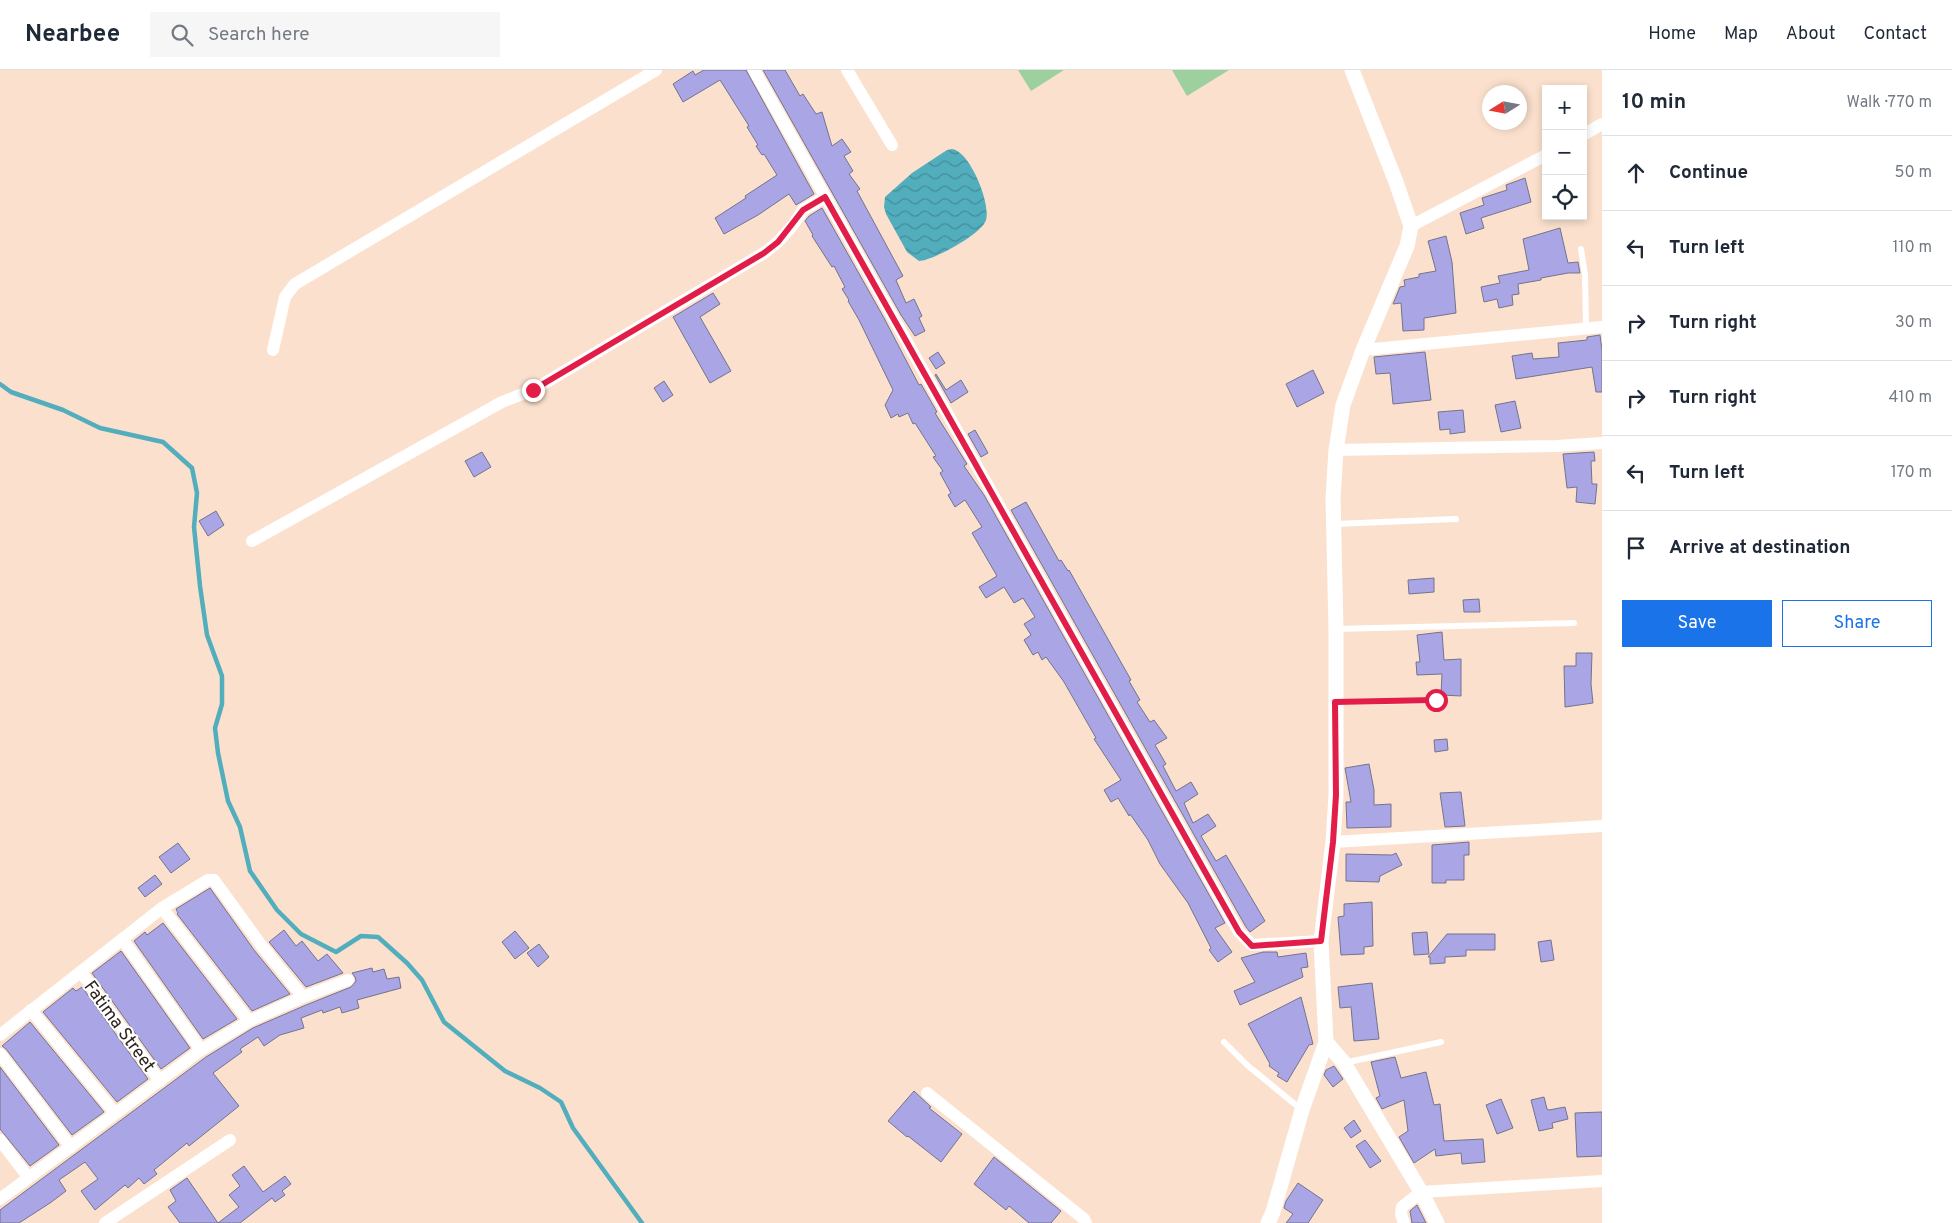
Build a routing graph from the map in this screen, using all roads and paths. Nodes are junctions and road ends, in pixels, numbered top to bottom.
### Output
1 (656, 70) edge
2 (754, 70) edge
3 (847, 70) edge
4 (1352, 70) edge
5 (1602, 124) edge
6 (1587, 133) edge
7 (892, 145) dead end
8 (1542, 157) edge
9 (825, 197) junction
10 (1411, 226) junction
11 (1581, 249) dead end
12 (1586, 327) junction
13 (1602, 327) edge
14 (274, 350) dead end
15 (1363, 350) junction
16 (1602, 443) edge
17 (1336, 450) junction
18 (1456, 519) dead end
19 (1334, 524) junction
20 (252, 541) dead end
21 (1574, 623) dead end
22 (1336, 629) junction
23 (1436, 700) dead end
24 (1335, 702) junction
25 (1602, 826) edge
26 (1333, 842) junction
27 (162, 908) junction
28 (123, 940) junction
29 (1321, 941) junction
30 (81, 972) junction
31 (348, 980) dead end
32 (303, 997) junction
33 (31, 1010) junction
34 (249, 1020) junction
35 (0, 1035) edge
36 (1224, 1042) dead end
37 (1326, 1042) junction
38 (1441, 1042) dead end
39 (202, 1050) junction
40 (0, 1054) edge
41 (1344, 1063) junction
42 (160, 1081) junction
43 (927, 1092) dead end
44 (1302, 1110) junction
45 (116, 1113) junction
46 (0, 1140) edge
47 (230, 1140) dead end
48 (72, 1147) junction
49 (28, 1177) junction
50 (1602, 1181) edge
51 (1421, 1192) junction
52 (0, 1199) edge
53 (106, 1223) edge
54 (1086, 1223) edge
55 (1268, 1223) edge
56 (1404, 1223) edge
57 (1437, 1223) edge

1 - 14 street
2 - 9 street
3 - 7 street
4 - 10 street
5 - 6 street
8 - 10 street
9 - 20 street
9 - 29 street
10 - 15 street
11 - 12 lane
12 - 13 street
12 - 15 street
15 - 17 street
16 - 17 street
17 - 19 street
18 - 19 lane
19 - 22 street
21 - 22 lane
22 - 24 street
23 - 24 lane
24 - 26 street
25 - 26 street
26 - 29 street
27 - 28 street
27 - 32 street
27 - 34 street
28 - 30 street
28 - 39 street
29 - 37 street
30 - 33 street
30 - 42 street, Fatima Street
31 - 32 street
32 - 34 street
33 - 35 street
33 - 45 street
34 - 39 street
36 - 44 lane
37 - 41 street
37 - 44 street
38 - 41 lane
39 - 42 street
40 - 48 street
41 - 51 street
42 - 45 street
43 - 54 street
44 - 55 street
45 - 48 street
46 - 49 street
47 - 53 street
48 - 49 street
49 - 52 street
50 - 51 street
51 - 56 street
51 - 57 street

